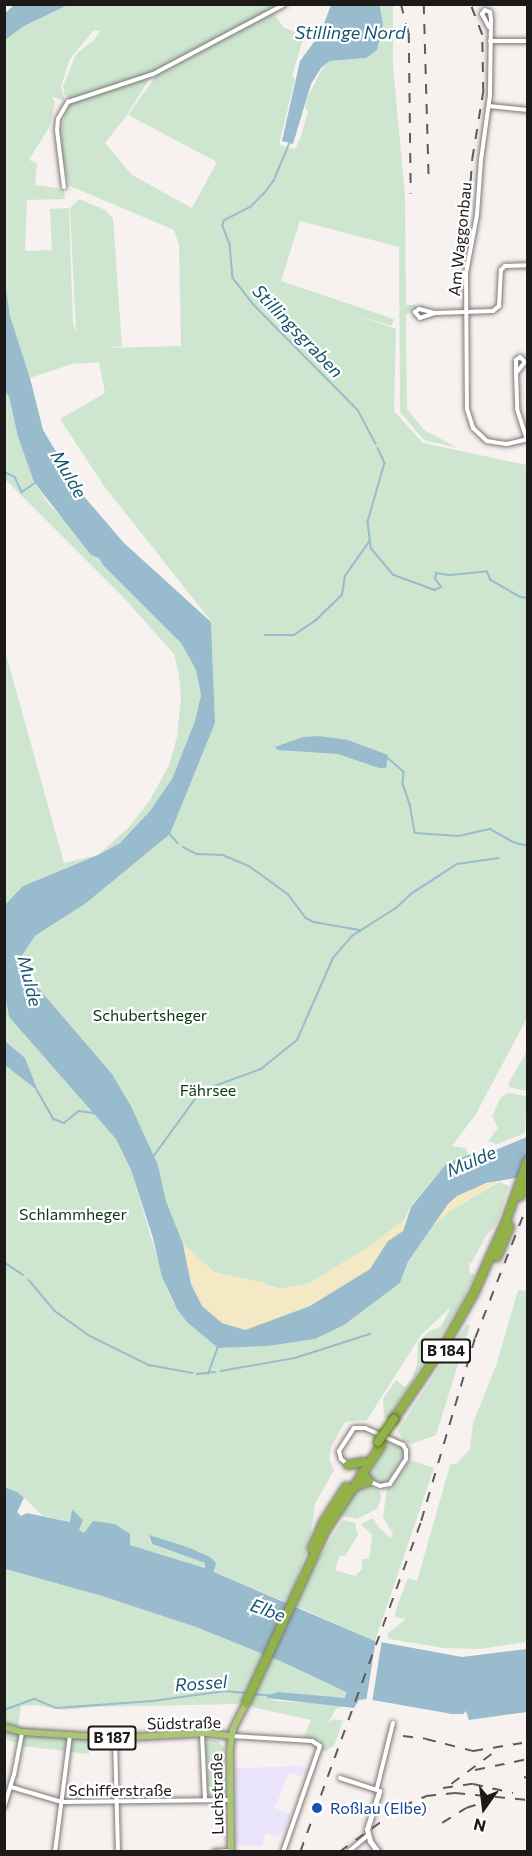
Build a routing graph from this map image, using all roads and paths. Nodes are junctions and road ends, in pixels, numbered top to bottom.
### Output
1 (285, 4) edge
2 (489, 27) dead end
3 (490, 41) junction
4 (528, 41) edge
5 (489, 106) junction
6 (528, 110) edge
7 (64, 187) dead end
8 (528, 265) edge
9 (435, 313) dead end
10 (465, 313) junction
11 (516, 373) dead end
12 (527, 439) edge
13 (528, 1160) edge
14 (524, 1183) edge
15 (380, 1443) junction
16 (364, 1462) junction
17 (348, 1465) junction
18 (359, 1473) junction
19 (369, 1481) junction
20 (353, 1486) junction
21 (308, 1565) junction
22 (246, 1703) joint
23 (393, 1723) dead end
24 (4, 1727) edge
25 (22, 1732) junction
26 (202, 1733) junction
27 (70, 1735) junction
28 (231, 1736) junction
29 (115, 1738) junction
30 (340, 1778) dead end
31 (11, 1787) junction
32 (378, 1790) junction
33 (205, 1800) junction
34 (230, 1800) junction
35 (62, 1802) junction
36 (118, 1803) junction
37 (4, 1807) edge
38 (368, 1835) junction
39 (56, 1851) edge
40 (118, 1851) edge
41 (214, 1851) edge
42 (231, 1851) edge
43 (283, 1851) edge
44 (348, 1851) edge
45 (378, 1851) edge

1 - 7 street
2 - 3 street, Am Waggonbau
3 - 4 street
3 - 5 street, Am Waggonbau
5 - 6 street
5 - 10 street, Am Waggonbau
8 - 10 street
9 - 10 street
10 - 12 street, Am Waggonbau
11 - 12 street, Am Waggonbau
13 - 14 highway
14 - 15 highway, B 184
15 - 16 highway, B 184
15 - 18 highway, B 184
16 - 17 highway
16 - 18 highway, B 184
17 - 18 highway
17 - 19 street
18 - 19 highway
18 - 20 highway, B 184
18 - 21 highway, B 184
19 - 20 highway
20 - 21 highway, B 184
21 - 22 highway, B 184
22 - 28 main road, B 184
23 - 32 street
24 - 25 main road, Südstraße / B 187
25 - 27 main road, Südstraße / B 187
25 - 31 street
26 - 28 main road, Südstraße / B 187
26 - 29 main road, Südstraße / B 187
26 - 33 street
27 - 29 main road, Südstraße / B 187
27 - 35 street
28 - 34 main road, Luchstraße / B 184
28 - 43 street, Südstraße
29 - 36 street
30 - 32 street
31 - 35 street, Schifferstraße
31 - 37 street
32 - 38 street
33 - 34 street, Schifferstraße
33 - 36 street, Schifferstraße
34 - 42 main road, Luchstraße / B 184
35 - 36 street, Schifferstraße
35 - 39 street
36 - 40 street
38 - 44 street
38 - 45 street
41 - 42 street

